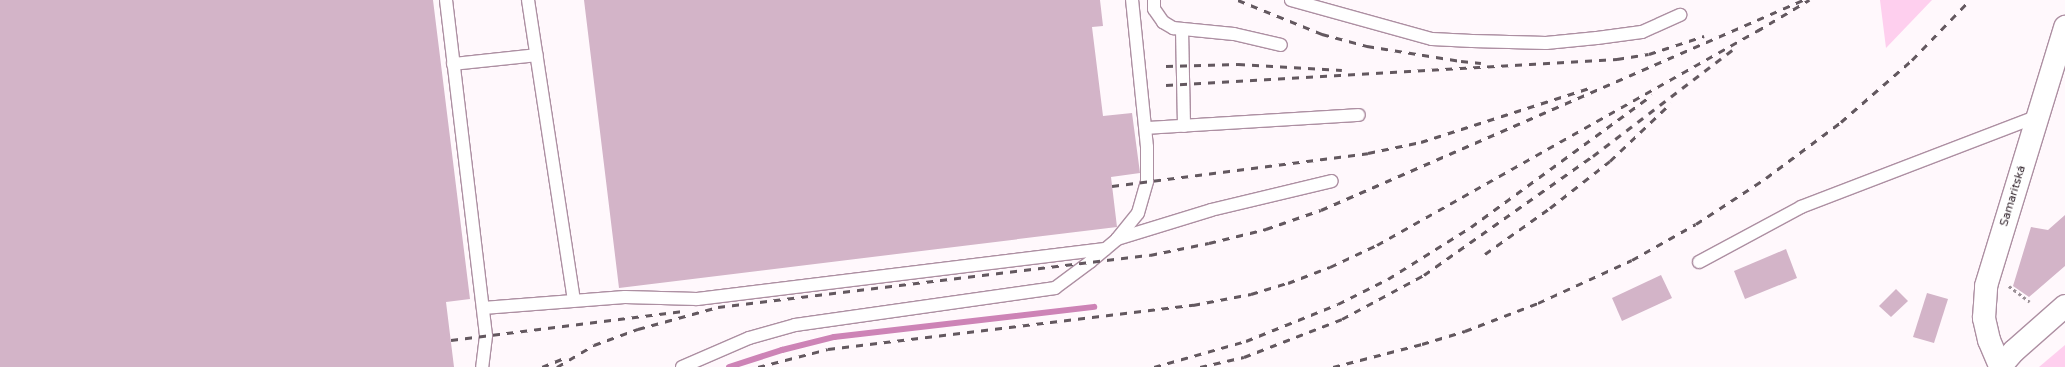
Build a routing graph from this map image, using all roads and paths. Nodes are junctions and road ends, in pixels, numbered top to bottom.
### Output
1 (446, 0) edge
2 (528, 0) edge
3 (1132, 0) edge
4 (1154, 0) edge
5 (1291, 0) edge
6 (1680, 15) dead end
7 (2065, 27) edge
8 (1182, 29) junction
9 (1281, 45) dead end
10 (537, 56) junction
11 (454, 64) junction
12 (1359, 116) dead end
13 (2036, 117) junction
14 (1184, 126) junction
15 (1146, 128) junction
16 (1332, 181) dead end
17 (1117, 239) junction
18 (1105, 249) junction
19 (1699, 262) dead end
20 (574, 301) junction
21 (2065, 306) edge
22 (483, 308) junction
23 (482, 367) edge
24 (682, 367) edge
25 (2000, 367) edge

1 - 11 lane
2 - 10 lane
3 - 15 lane
4 - 8 lane
5 - 6 lane
7 - 13 main road, Samaritská
8 - 9 lane
8 - 14 lane
10 - 11 lane
10 - 20 lane
11 - 22 lane
12 - 14 lane
13 - 19 lane
13 - 25 main road, Samaritská
14 - 15 lane
15 - 17 lane
16 - 17 lane
17 - 18 lane
18 - 20 lane
18 - 24 lane
20 - 22 lane
21 - 25 main road
22 - 23 lane

